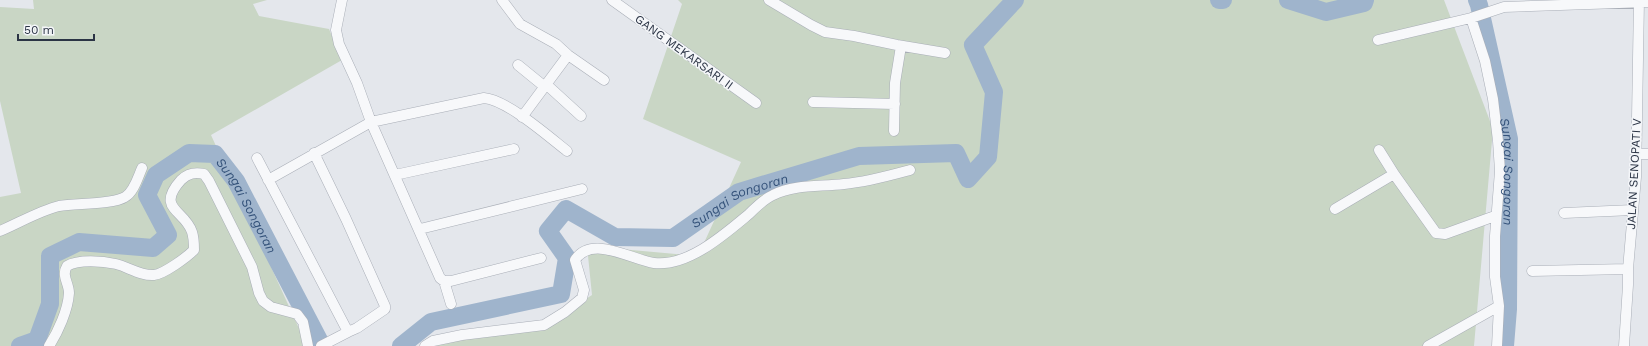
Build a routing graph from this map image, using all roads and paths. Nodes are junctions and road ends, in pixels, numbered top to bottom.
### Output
1 (342, 0) edge
2 (612, 0) edge
3 (769, 0) edge
4 (1642, 1) edge
5 (504, 2) edge
6 (1501, 6) edge
7 (1474, 17) junction
8 (1378, 40) dead end
9 (901, 46) junction
10 (945, 53) dead end
11 (568, 55) junction
12 (518, 65) dead end
13 (604, 80) dead end
14 (546, 86) junction
15 (813, 102) dead end
16 (756, 103) dead end
17 (895, 104) junction
18 (581, 116) dead end
19 (522, 117) junction
20 (371, 122) junction
21 (894, 131) dead end
22 (514, 149) dead end
23 (1378, 150) dead end
24 (567, 151) dead end
25 (314, 153) junction
26 (1636, 154) junction
27 (1648, 154) edge
28 (258, 158) dead end
29 (142, 168) dead end
30 (910, 170) dead end
31 (1394, 174) junction
32 (395, 175) junction
33 (268, 180) junction
34 (582, 189) dead end
35 (1335, 209) dead end
36 (1633, 210) junction
37 (1564, 213) dead end
38 (1495, 216) junction
39 (420, 229) junction
40 (0, 231) edge
41 (541, 258) dead end
42 (1628, 269) junction
43 (1532, 272) dead end
44 (444, 281) junction
45 (452, 304) dead end
46 (1499, 306) junction
47 (348, 332) junction
48 (325, 345) edge
49 (49, 346) edge
50 (308, 346) edge
51 (425, 346) edge
52 (1428, 346) edge
53 (1497, 346) edge
54 (1624, 346) edge

1 - 20 street
2 - 16 street, GANG MEKARSARI II
3 - 9 street
4 - 6 street
4 - 26 street, JALAN SENOPATI V
5 - 11 street
6 - 7 street
7 - 8 street
7 - 38 street
9 - 10 street
9 - 17 street
11 - 13 street
11 - 14 street
12 - 14 street
14 - 18 street
14 - 19 street
15 - 17 street
17 - 21 street
19 - 20 street
19 - 24 street
20 - 25 street
20 - 32 street
22 - 32 street
23 - 31 street
25 - 33 street
25 - 47 street
26 - 27 street
26 - 36 street, JALAN SENOPATI V
28 - 33 street
29 - 40 street
30 - 51 street
31 - 35 street
31 - 38 street
32 - 39 street
33 - 47 street
34 - 39 street
36 - 37 street
36 - 42 street, JALAN SENOPATI V
38 - 46 street
39 - 44 street
41 - 44 street
42 - 43 street
42 - 54 street, JALAN SENOPATI V
44 - 45 street
46 - 52 street
46 - 53 street
47 - 48 street
49 - 50 street

